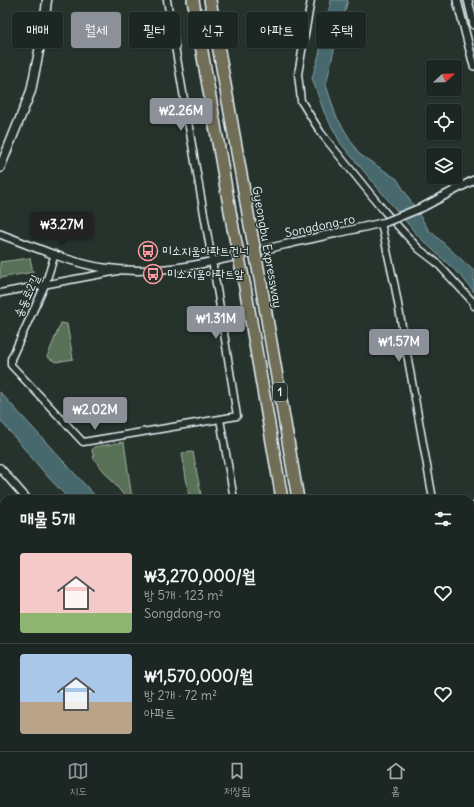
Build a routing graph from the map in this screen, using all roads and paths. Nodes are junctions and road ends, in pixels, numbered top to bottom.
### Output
1 (47, 0) edge
2 (168, 0) edge
3 (193, 0) edge
4 (210, 0) edge
5 (311, 0) edge
6 (457, 0) edge
7 (468, 0) edge
8 (474, 25) edge
9 (474, 66) edge
10 (0, 168) edge
11 (474, 180) edge
12 (384, 222) junction
13 (0, 234) edge
14 (55, 254) junction
15 (212, 262) junction
16 (122, 270) junction
17 (45, 285) junction
18 (0, 293) edge
19 (474, 306) edge
20 (220, 419) junction
21 (0, 468) edge
22 (24, 495) edge
23 (233, 495) edge
24 (281, 495) edge
25 (297, 495) edge
26 (432, 495) edge

1 - 10 main road
2 - 15 street
3 - 24 highway, 1, bridge
4 - 25 highway, Gyeongbu Expressway / 1, bridge
5 - 19 street
6 - 9 street
7 - 8 street
11 - 12 street, Songdong-ro, bridge
12 - 15 street, Songdong-ro
12 - 26 street
13 - 14 street, Songdong-ro
14 - 16 street, Songdong-ro
14 - 17 street, 송동로2길
15 - 16 street, Songdong-ro
15 - 20 street, 송동로2길
16 - 17 street
17 - 18 street
17 - 20 street, 송동로2길
20 - 23 street
21 - 22 street

